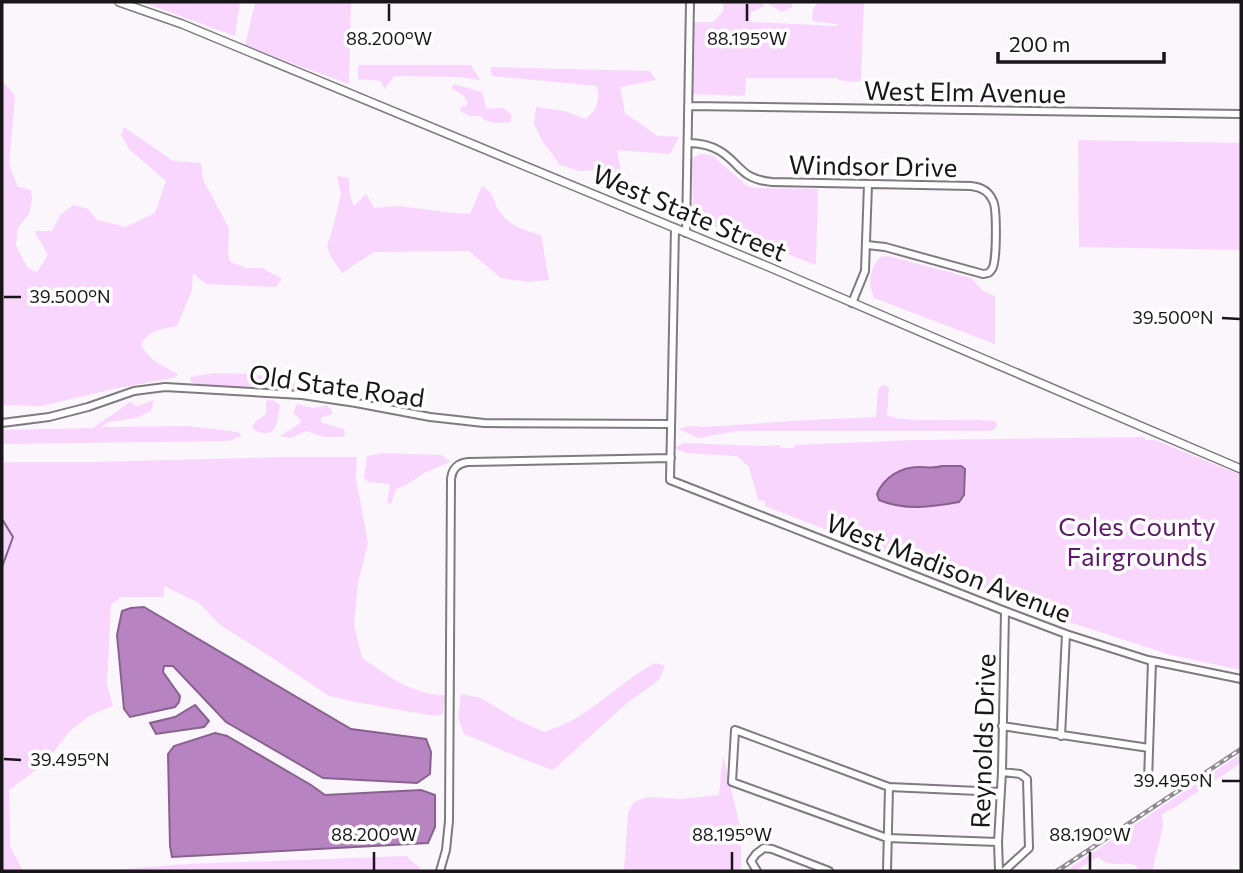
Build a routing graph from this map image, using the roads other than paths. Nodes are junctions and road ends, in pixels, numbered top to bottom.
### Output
1 (119, 2) edge
2 (690, 2) edge
3 (688, 106) junction
4 (1241, 114) edge
5 (688, 143) junction
6 (868, 184) junction
7 (675, 228) junction
8 (686, 233) junction
9 (867, 245) junction
10 (852, 303) junction
11 (5, 423) edge
12 (671, 424) junction
13 (671, 458) junction
14 (1241, 469) edge
15 (1004, 611) junction
16 (1066, 634) junction
17 (1152, 661) junction
18 (1241, 679) edge
19 (1002, 726) junction
20 (1061, 736) junction
21 (1149, 748) junction
22 (1002, 772) junction
23 (1148, 781) dead end
24 (889, 788) junction
25 (1001, 792) junction
26 (887, 838) junction
27 (999, 842) junction
28 (440, 871) edge
29 (757, 871) edge
30 (829, 871) edge
31 (887, 871) edge
32 (1002, 871) edge

1 - 7 street, West State Street
2 - 3 street
3 - 4 street, West Elm Avenue
3 - 5 street
5 - 6 street, Windsor Drive
5 - 8 street
6 - 9 street
6 - 9 street, Windsor Drive
7 - 8 street, West State Street
7 - 12 street
8 - 10 street, West State Street
9 - 10 street
10 - 14 street, West State Street
11 - 12 street, Old State Road
12 - 13 street
13 - 15 street, West Madison Avenue
13 - 28 street
15 - 16 street, West Madison Avenue
15 - 19 street, Reynolds Drive
16 - 17 street, West Madison Avenue
16 - 20 street
17 - 18 street, West Madison Avenue
17 - 21 street
19 - 20 street
19 - 22 street, Reynolds Drive
20 - 21 street
21 - 23 street
22 - 25 street, Reynolds Drive
22 - 32 street
24 - 25 street
24 - 26 street
24 - 26 street
25 - 27 street, Reynolds Drive
26 - 27 street
26 - 31 street
27 - 32 street, Reynolds Drive
29 - 30 street

